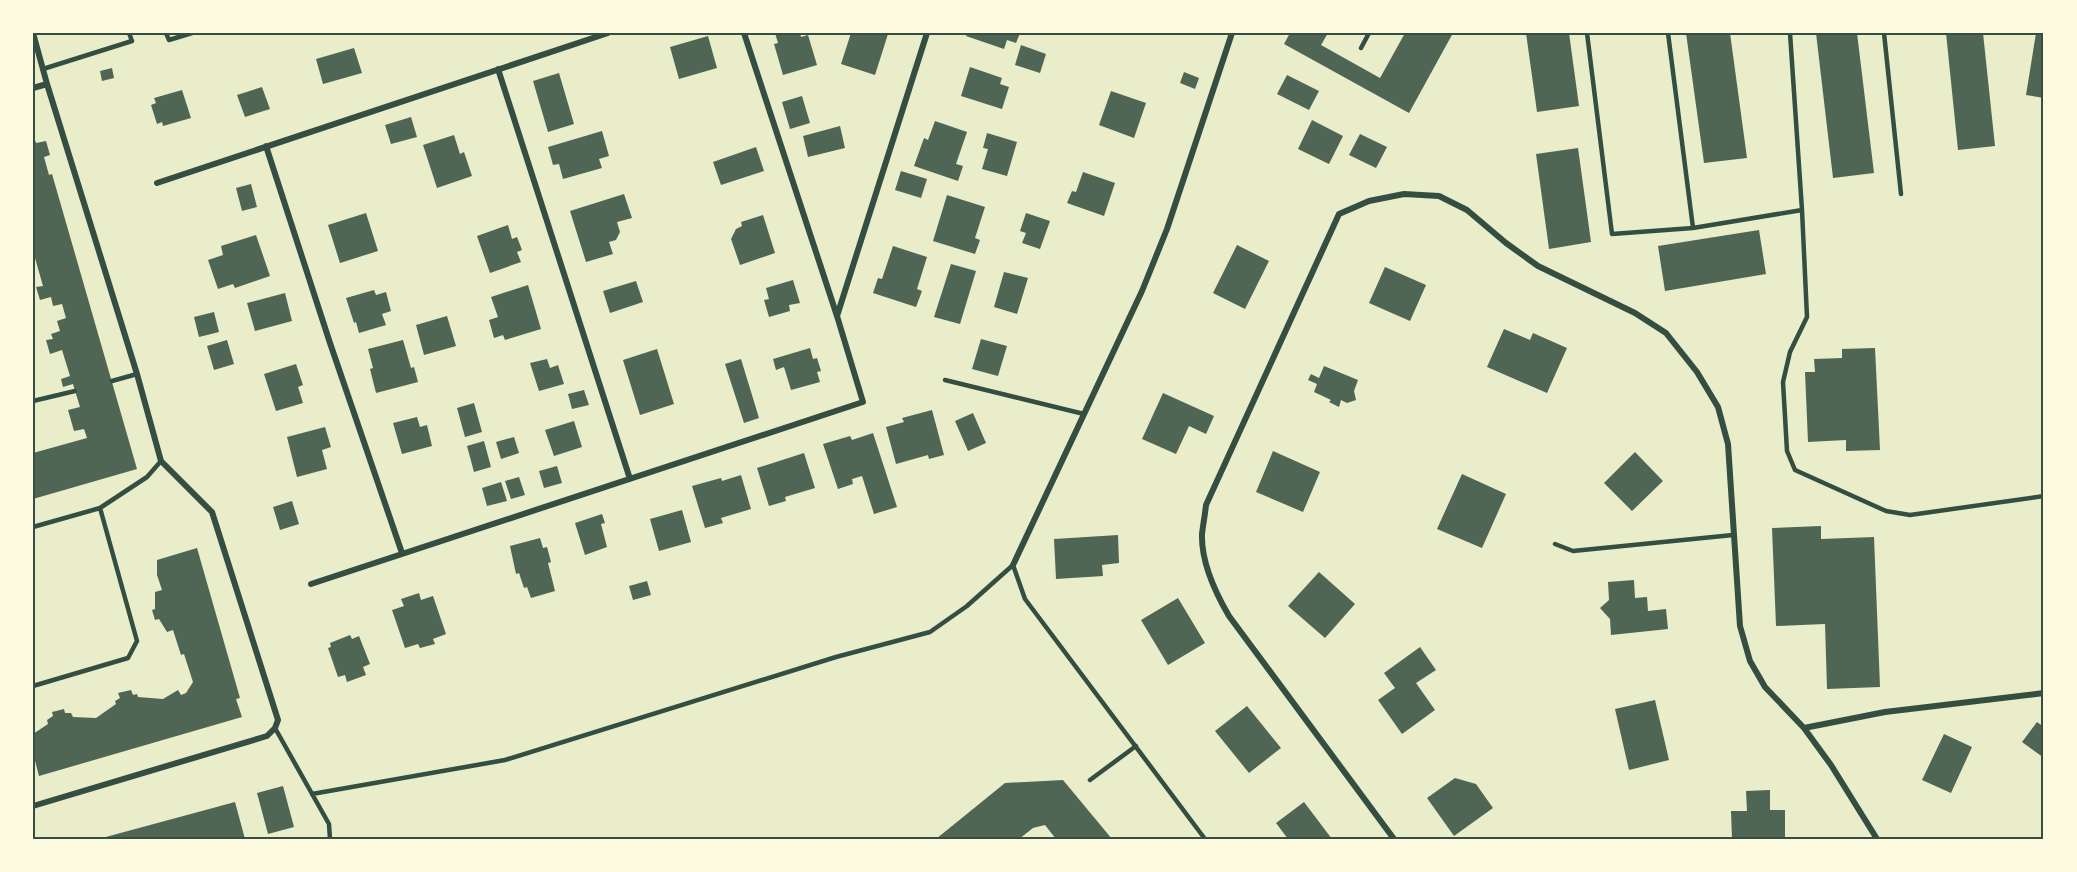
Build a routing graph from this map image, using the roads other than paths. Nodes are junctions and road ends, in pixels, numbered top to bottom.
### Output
1 (33, 33) edge
2 (129, 33) edge
3 (166, 33) edge
4 (192, 33) edge
5 (608, 33) edge
6 (744, 33) edge
7 (927, 33) edge
8 (1232, 33) edge
9 (1369, 33) edge
10 (1587, 33) edge
11 (1668, 33) edge
12 (1790, 33) edge
13 (1884, 33) edge
14 (1361, 48) dead end
15 (43, 69) junction
16 (498, 69) junction
17 (47, 84) junction
18 (33, 88) edge
19 (266, 146) junction
20 (157, 183) dead end
21 (1901, 194) dead end
22 (1802, 210) junction
23 (1693, 228) junction
24 (837, 316) junction
25 (137, 374) junction
26 (945, 380) dead end
27 (112, 381) dead end
28 (75, 391) dead end
29 (33, 401) edge
30 (1084, 414) junction
31 (161, 461) junction
32 (630, 479) junction
33 (2044, 496) edge
34 (100, 508) junction
35 (33, 527) edge
36 (1734, 535) junction
37 (1555, 544) dead end
38 (402, 553) junction
39 (1013, 565) junction
40 (311, 584) dead end
41 (33, 686) edge
42 (2044, 693) edge
43 (275, 728) junction
44 (1804, 728) junction
45 (1136, 746) junction
46 (1090, 780) dead end
47 (312, 794) junction
48 (33, 806) edge
49 (330, 839) edge
50 (1205, 839) edge
51 (1394, 839) edge
52 (1877, 839) edge

1 - 15 street
2 - 15 lane
3 - 4 lane
5 - 16 street
6 - 24 street
7 - 24 street
8 - 30 street
9 - 14 lane
10 - 23 lane
11 - 23 lane
12 - 22 lane
13 - 21 lane
15 - 17 street
16 - 19 street
16 - 32 street
17 - 18 street
17 - 25 street
19 - 20 street
19 - 38 street
22 - 23 lane
22 - 33 lane
24 - 32 street
25 - 27 lane
25 - 31 street
26 - 30 lane
28 - 29 lane
30 - 39 street
31 - 34 lane
31 - 43 street
32 - 38 street
34 - 35 lane
34 - 41 lane
36 - 37 lane
36 - 44 street
36 - 51 street
38 - 40 street
39 - 45 lane
39 - 47 lane
42 - 44 street
43 - 47 lane
43 - 48 street
44 - 52 street
45 - 46 lane
45 - 50 lane
47 - 49 lane

